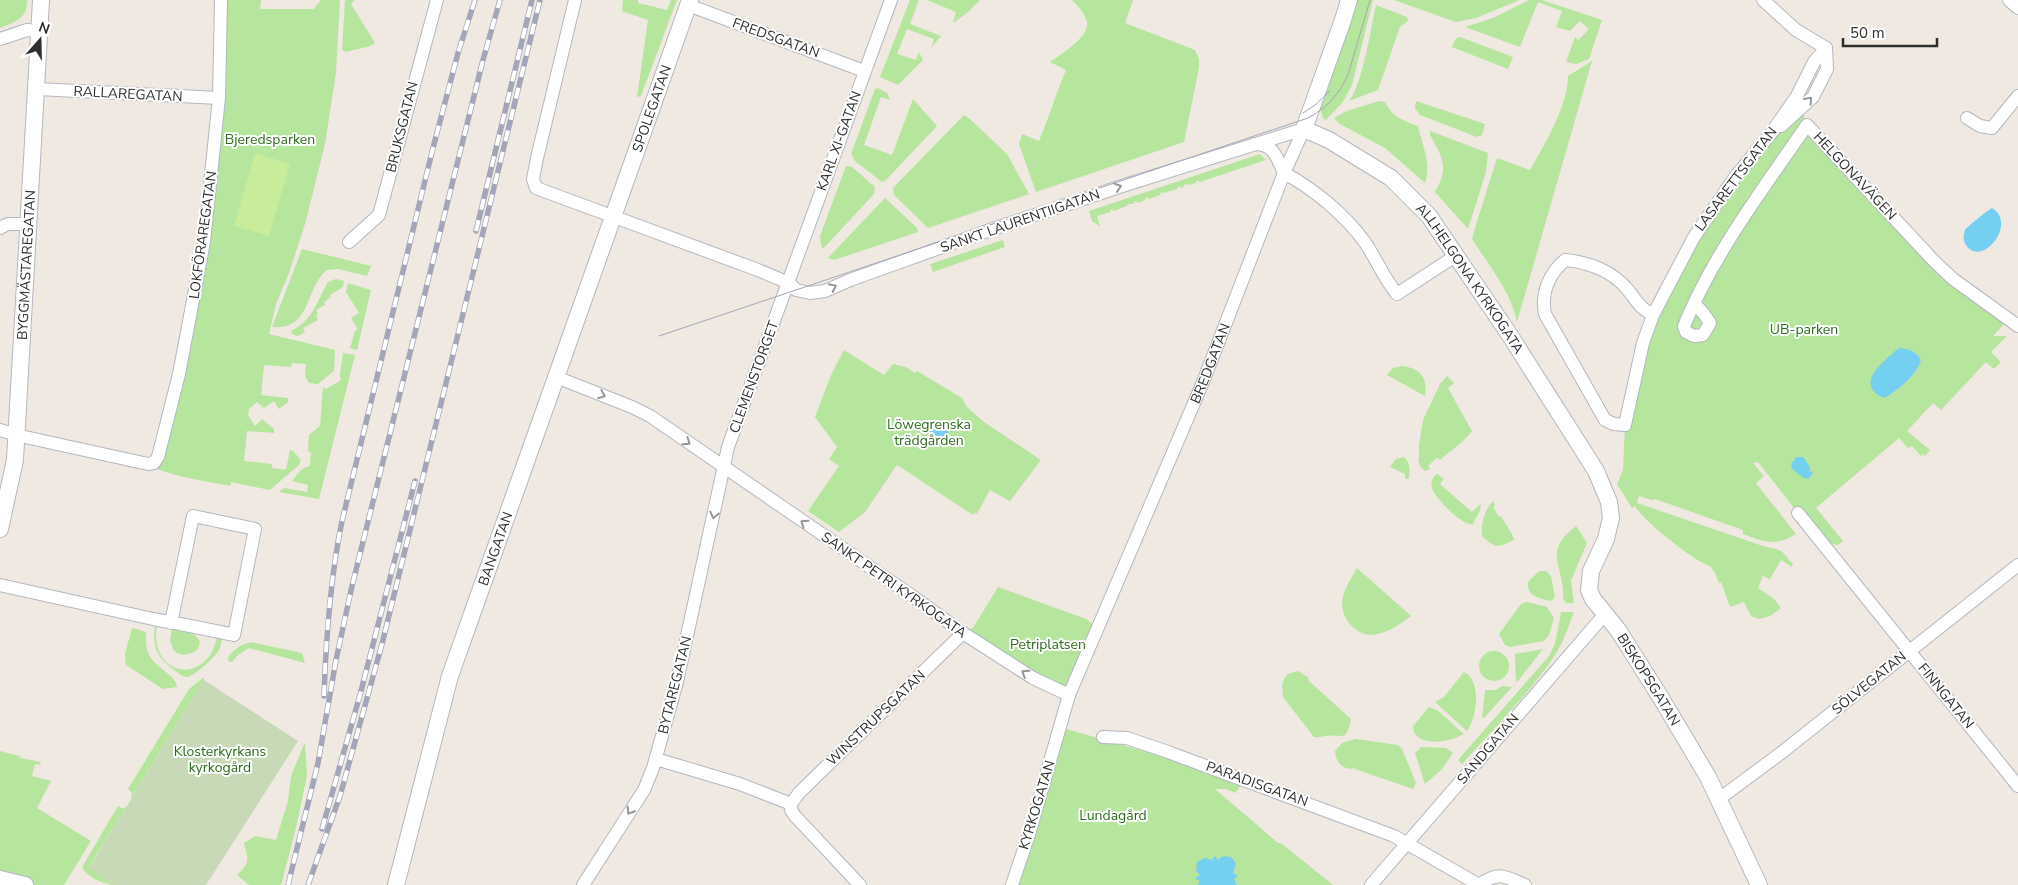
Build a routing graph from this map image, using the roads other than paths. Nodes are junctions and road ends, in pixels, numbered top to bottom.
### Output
1 (41, 0) edge
2 (222, 0) edge
3 (437, 0) edge
4 (575, 0) edge
5 (891, 0) edge
6 (1349, 0) edge
7 (1763, 0) edge
8 (2009, 0) edge
9 (689, 3) edge
10 (2018, 8) edge
11 (40, 31) junction
12 (0, 39) edge
13 (864, 71) junction
14 (37, 89) junction
15 (2018, 96) edge
16 (219, 98) junction
17 (1967, 118) dead end
18 (1304, 129) junction
19 (1255, 144) junction
20 (1284, 173) junction
21 (614, 217) junction
22 (30, 224) junction
23 (0, 228) edge
24 (349, 242) dead end
25 (1457, 255) junction
26 (789, 283) junction
27 (1695, 304) dead end
28 (1653, 315) junction
29 (2018, 326) edge
30 (556, 378) junction
31 (0, 430) edge
32 (17, 436) junction
33 (724, 467) junction
34 (1596, 471) joint
35 (1798, 513) dead end
36 (0, 529) edge
37 (2018, 565) edge
38 (0, 586) edge
39 (1605, 614) junction
40 (171, 622) junction
41 (963, 633) junction
42 (1909, 650) junction
43 (1069, 695) junction
44 (1060, 724) joint
45 (1103, 737) dead end
46 (656, 759) junction
47 (2018, 786) edge
48 (1719, 799) junction
49 (792, 804) junction
50 (1408, 844) junction
51 (2, 881) edge
52 (25, 885) edge
53 (396, 885) edge
54 (583, 885) edge
55 (860, 885) edge
56 (1012, 885) edge
57 (1371, 885) edge
58 (1479, 885) edge
59 (1525, 885) edge
60 (1759, 885) edge

1 - 11 street, BYGGMÄSTAREGATAN
2 - 16 street, LOKFÖRAREGATAN
3 - 24 street, BRUKSGATAN
4 - 21 street
5 - 13 street, KARL XI-GATAN
6 - 18 street, BREDGATAN
7 - 28 street, LASARETTSGATAN
8 - 10 street
9 - 13 street, FREDSGATAN
9 - 21 street, SPOLEGATAN
11 - 12 street
11 - 14 street, BYGGMÄSTAREGATAN
13 - 26 street, KARL XI-GATAN
14 - 16 street, RALLAREGATAN
14 - 22 street, BYGGMÄSTAREGATAN
15 - 17 street
16 - 32 street, LOKFÖRAREGATAN
18 - 19 street, SANKT LAURENTIIGATAN
18 - 20 street, BREDGATAN
18 - 25 street, ALLHELGONA KYRKOGATA
19 - 20 street
26 -> 19 street, SANKT LAURENTIIGATAN
20 - 25 street
20 - 43 street, BREDGATAN
21 - 26 street
21 - 30 street, BANGATAN
22 - 23 street
22 - 32 street, BYGGMÄSTAREGATAN
25 - 34 street, ALLHELGONA KYRKOGATA
26 - 33 street, CLEMENSTORGET
27 - 29 street, HELGONAVÄGEN
28 - 28 street, LASARETTSGATAN
30 -> 33 street
30 - 53 street, BANGATAN
31 - 32 street
32 - 36 street, BYGGMÄSTAREGATAN
41 -> 33 street, SANKT PETRI KYRKOGATA
33 -> 46 street, BYTAREGATAN
34 - 39 street, BISKOPSGATAN
35 - 42 street, FINNGATAN
37 - 42 street, SÖLVEGATAN
38 - 40 street
39 - 48 street, BISKOPSGATAN
39 - 50 street, SANDGATAN
40 - 40 street
43 -> 41 street, SANKT PETRI KYRKOGATA
41 - 49 street, WINSTRUPSGATAN
42 - 47 street, FINNGATAN
42 - 48 street, SÖLVEGATAN
43 - 44 street, BREDGATAN
44 - 56 street, KYRKOGATAN
45 - 50 street, PARADISGATAN
46 - 49 street
46 -> 54 street, BYTAREGATAN
48 - 60 street, BISKOPSGATAN
49 - 55 street
50 - 57 street, SANDGATAN
50 - 58 street, PARADISGATAN
51 - 52 street
58 - 59 street

